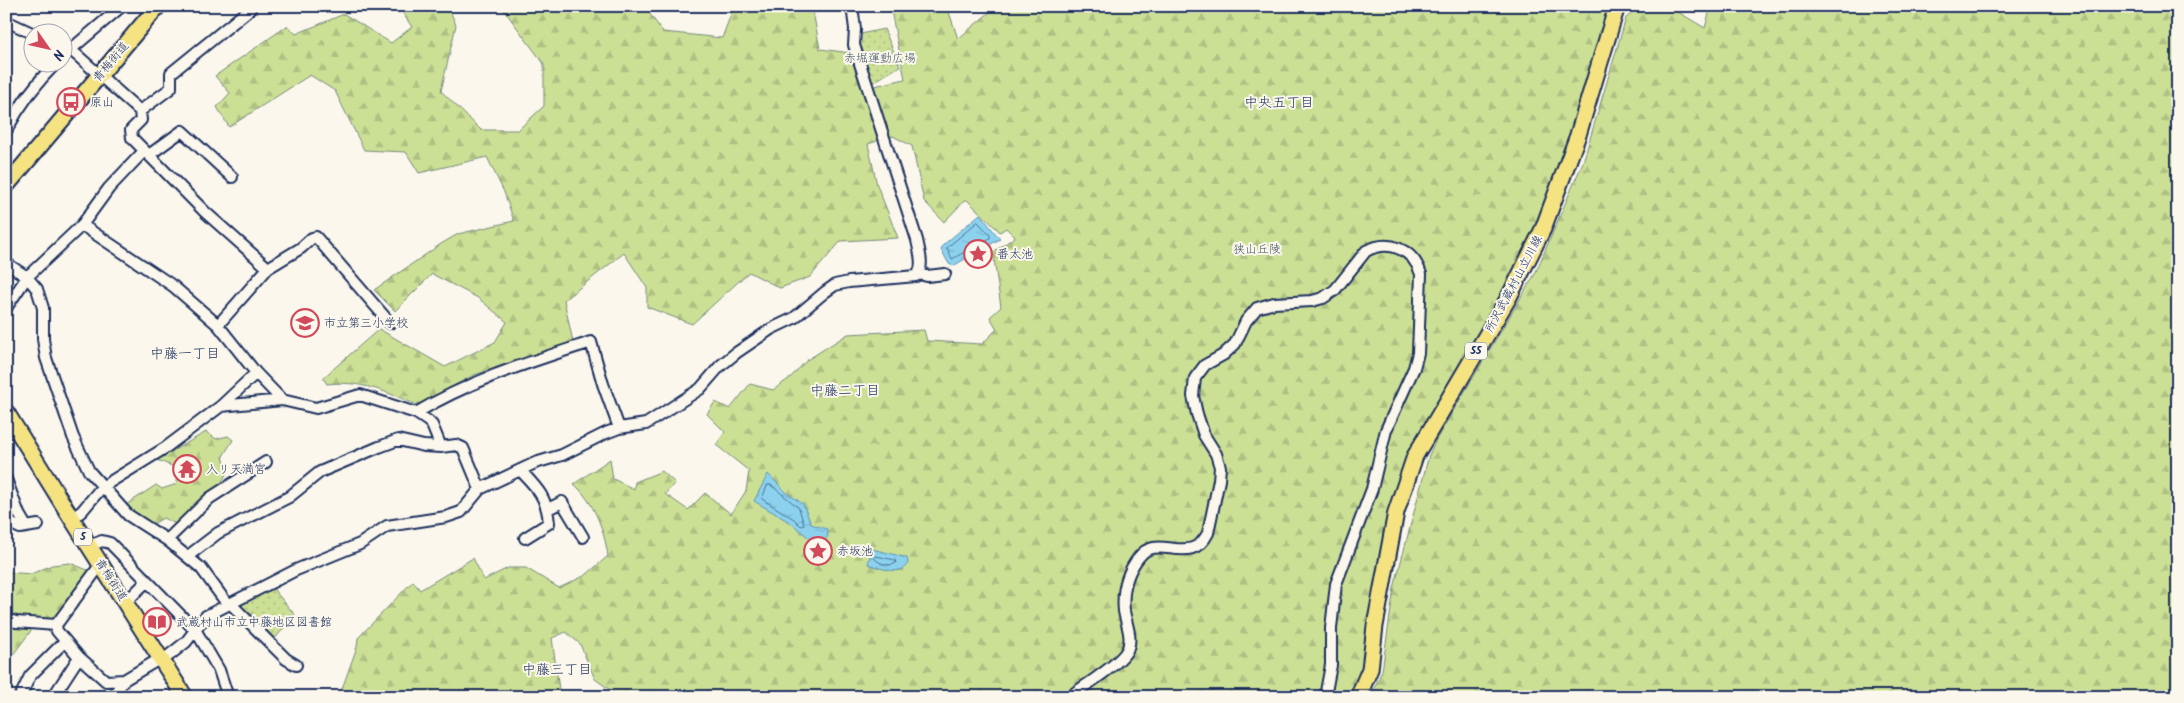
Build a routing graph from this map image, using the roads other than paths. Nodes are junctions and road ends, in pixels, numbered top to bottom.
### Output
1 (122, 6) edge
2 (158, 6) edge
3 (247, 6) edge
4 (852, 6) edge
5 (1617, 6) edge
6 (6, 21) edge
7 (22, 28) edge
8 (72, 45) edge
9 (72, 55) edge
10 (47, 72) edge
11 (99, 75) junction
12 (140, 111) junction
13 (6, 131) edge
14 (147, 153) junction
15 (232, 177) dead end
16 (6, 186) edge
17 (82, 225) junction
18 (6, 263) edge
19 (268, 268) junction
20 (919, 274) junction
21 (945, 274) dead end
22 (27, 277) junction
23 (6, 308) edge
24 (390, 323) dead end
25 (218, 324) junction
26 (256, 373) junction
27 (282, 400) junction
28 (221, 406) junction
29 (6, 412) edge
30 (416, 413) junction
31 (620, 428) junction
32 (441, 447) junction
33 (266, 462) dead end
34 (520, 470) junction
35 (6, 479) edge
36 (102, 487) junction
37 (480, 489) junction
38 (548, 509) junction
39 (72, 519) junction
40 (6, 521) edge
41 (38, 525) dead end
42 (26, 526) junction
43 (583, 537) dead end
44 (526, 538) dead end
45 (167, 540) junction
46 (89, 546) junction
47 (188, 556) junction
48 (100, 564) junction
49 (147, 581) junction
50 (125, 603) junction
51 (230, 605) junction
52 (6, 619) edge
53 (56, 625) junction
54 (196, 631) junction
55 (65, 641) junction
56 (79, 657) junction
57 (162, 660) junction
58 (290, 663) dead end
59 (124, 680) junction
60 (20, 697) edge
61 (53, 697) edge
62 (113, 697) edge
63 (185, 697) edge
64 (228, 697) edge
65 (1069, 697) edge
66 (1324, 697) edge
67 (1358, 697) edge

1 - 8 street
2 - 11 main road, 青梅街道
3 - 12 street
4 - 20 street
5 - 67 main road, 所沢武蔵村山立川線 / 55
6 - 7 street
9 - 11 street
10 - 13 street
11 - 12 street
11 - 16 main road, 青梅街道
12 - 14 street
14 - 15 street
14 - 17 street
14 - 19 street
17 - 22 street
17 - 25 street
18 - 22 street
19 - 24 street
19 - 25 street
20 - 21 street
20 - 31 street
22 - 23 street
22 - 36 street
25 - 26 street
26 - 27 street
26 - 28 street
27 - 28 street
27 - 30 street
28 - 36 street
29 - 39 main road, 青梅街道 / 5
30 - 31 street
30 - 32 street
31 - 34 street
32 - 37 street
32 - 47 street
33 - 45 street
34 - 37 street
34 - 38 street
35 - 42 street
36 - 39 street
36 - 45 street
37 - 51 street
38 - 43 street
38 - 44 street
39 - 46 main road, 青梅街道 / 5
40 - 42 street
41 - 42 street
45 - 47 street
46 - 48 main road, 青梅街道 / 5
46 - 49 street
47 - 51 street
48 - 50 main road, 青梅街道 / 5
48 - 53 street
49 - 50 street
49 - 54 street
50 - 57 main road, 青梅街道 / 5
51 - 54 street
51 - 58 street
52 - 53 street
53 - 55 street
54 - 57 street
54 - 64 street
55 - 56 street
55 - 60 street
56 - 59 street
56 - 61 street
57 - 59 street
57 - 63 main road, 青梅街道 / 5
59 - 62 street
65 - 66 street

